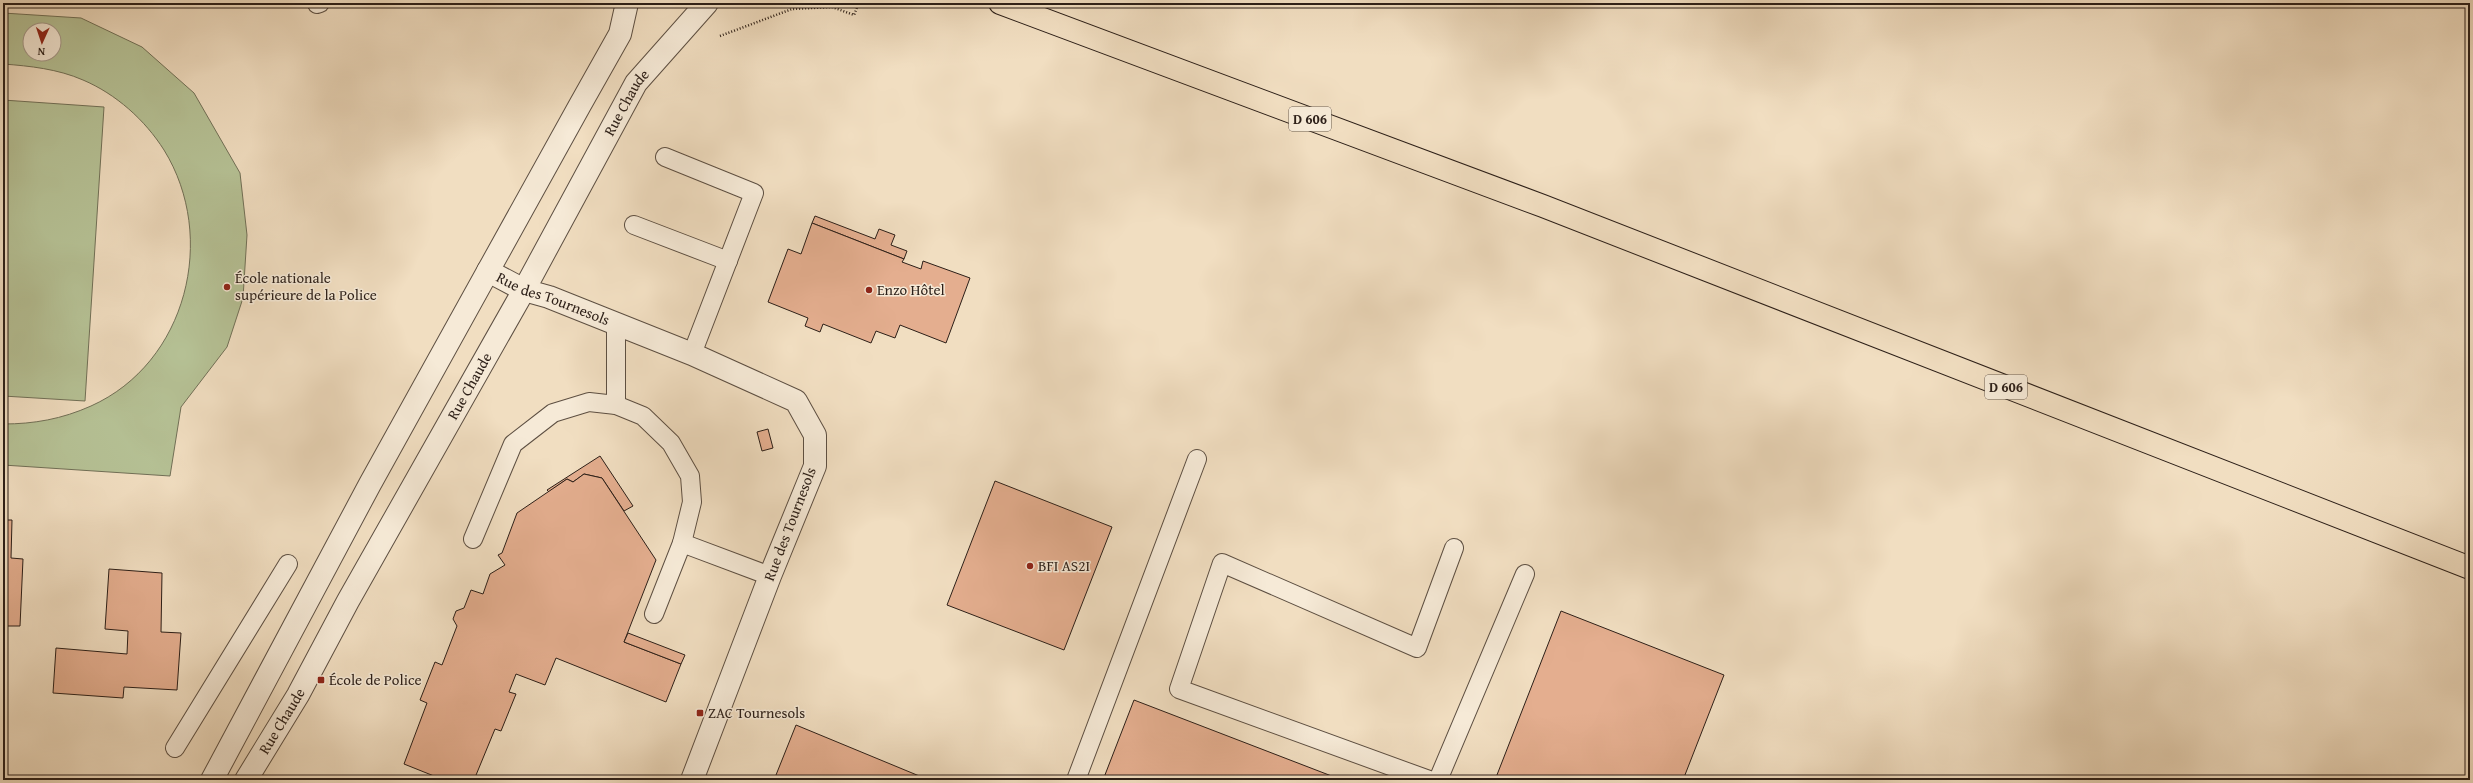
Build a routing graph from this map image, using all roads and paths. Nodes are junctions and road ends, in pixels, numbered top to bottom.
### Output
1 (627, 3) edge
2 (707, 3) edge
3 (859, 3) edge
4 (1000, 3) edge
5 (717, 39) dead end
6 (665, 157) dead end
7 (634, 225) dead end
8 (728, 262) junction
9 (488, 271) junction
10 (524, 290) junction
11 (616, 324) junction
12 (692, 354) junction
13 (616, 405) junction
14 (1197, 459) dead end
15 (473, 539) dead end
16 (682, 543) junction
17 (1454, 548) dead end
18 (288, 564) dead end
19 (2470, 568) edge
20 (1525, 574) dead end
21 (770, 576) junction
22 (654, 614) dead end
23 (175, 748) dead end
24 (212, 780) edge
25 (246, 780) edge
26 (692, 780) edge
27 (1076, 780) edge
28 (1429, 780) edge
29 (1438, 780) edge

1 - 9 street, Rue Chaude
2 - 10 street, Rue Chaude
3 - 5 path
4 - 19 main road, D 606
6 - 8 lane
7 - 8 lane
8 - 12 lane
9 - 10 street, Rue des Tournesols
9 - 24 street, Rue Chaude
10 - 11 street, Rue des Tournesols
10 - 25 street, Rue Chaude
11 - 12 street, Rue des Tournesols
11 - 13 lane
12 - 21 street, Rue des Tournesols
13 - 15 lane
13 - 16 lane
14 - 27 lane
16 - 21 lane
16 - 22 lane
17 - 28 lane
18 - 23 lane
20 - 29 lane
21 - 26 street, Rue des Tournesols

